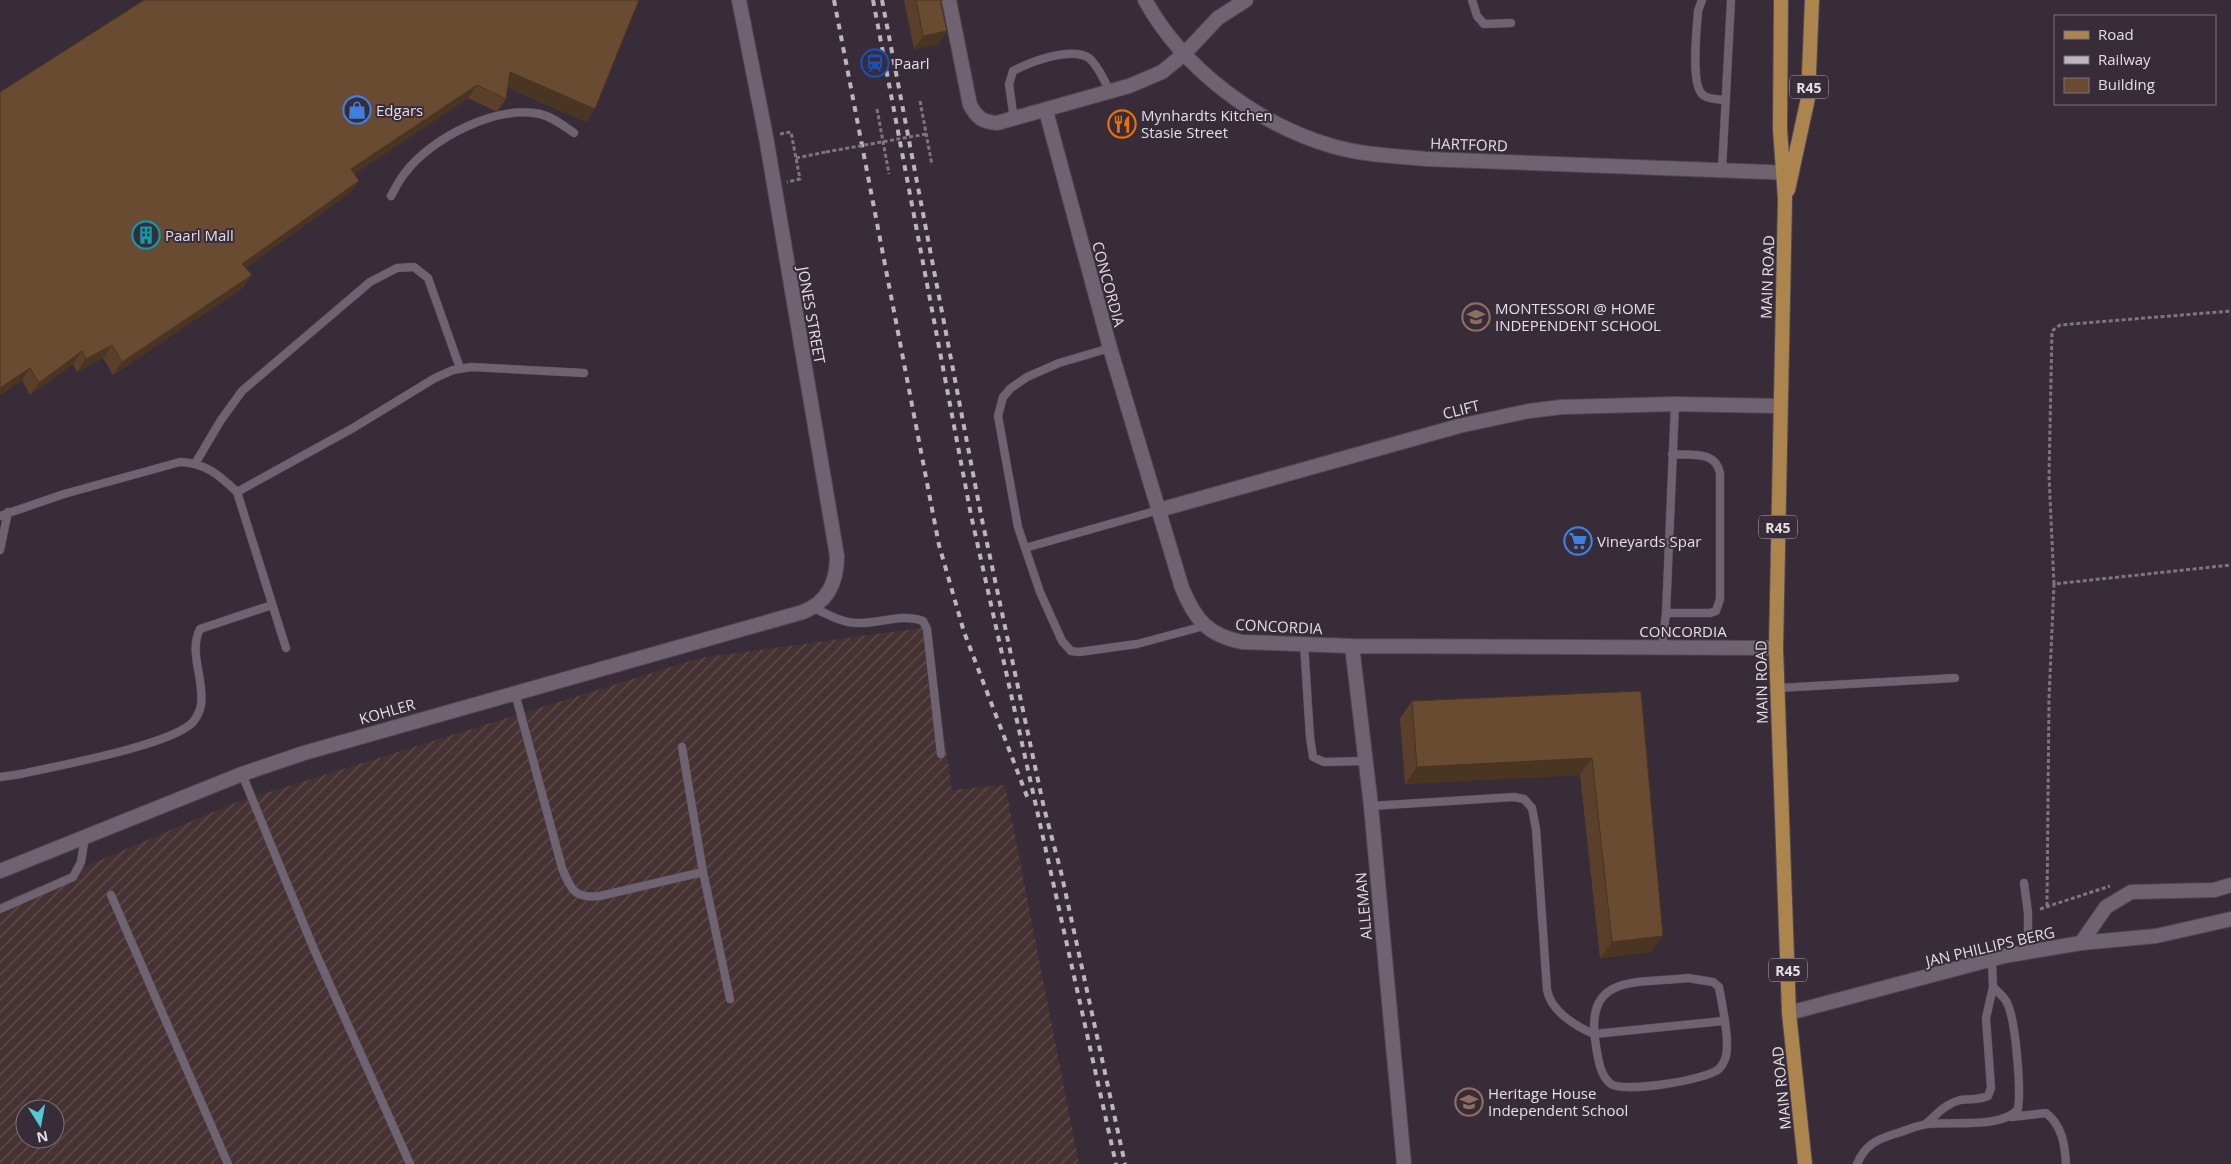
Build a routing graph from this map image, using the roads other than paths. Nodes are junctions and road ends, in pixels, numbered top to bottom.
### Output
1 (739, 0) edge
2 (949, 0) edge
3 (1146, 0) edge
4 (1246, 0) edge
5 (1472, 0) edge
6 (1702, 0) edge
7 (1731, 0) edge
8 (1781, 0) edge
9 (1812, 0) edge
10 (1511, 23) dead end
11 (1184, 54) junction
12 (1110, 92) junction
13 (1726, 100) junction
14 (1046, 111) junction
15 (1014, 120) junction
16 (574, 133) dead end
17 (1722, 170) junction
18 (1787, 173) junction
19 (391, 196) dead end
20 (1110, 348) junction
21 (460, 368) junction
22 (584, 373) dead end
23 (1674, 404) junction
24 (1780, 406) junction
25 (1672, 454) junction
26 (196, 462) junction
27 (236, 492) junction
28 (1159, 510) junction
29 (4, 514) edge
30 (1025, 548) junction
31 (0, 550) edge
32 (272, 605) junction
33 (814, 608) junction
34 (1666, 613) junction
35 (1204, 626) junction
36 (1304, 644) junction
37 (1352, 646) junction
38 (1662, 647) junction
39 (286, 648) dead end
40 (1776, 648) junction
41 (1955, 678) dead end
42 (1777, 688) junction
43 (515, 692) junction
44 (682, 747) dead end
45 (941, 754) dead end
46 (1365, 761) junction
47 (242, 774) junction
48 (0, 777) edge
49 (1371, 806) junction
50 (85, 837) junction
51 (0, 871) edge
52 (704, 872) junction
53 (2024, 883) dead end
54 (2231, 885) edge
55 (111, 895) dead end
56 (0, 909) edge
57 (2231, 919) edge
58 (2081, 942) junction
59 (2028, 951) junction
60 (1992, 960) junction
61 (1993, 987) junction
62 (730, 999) dead end
63 (1789, 1013) junction
64 (1723, 1021) junction
65 (1594, 1034) junction
66 (2008, 1117) junction
67 (1926, 1124) junction
68 (228, 1164) edge
69 (410, 1164) edge
70 (1404, 1164) edge
71 (1805, 1164) edge
72 (1857, 1164) edge
73 (2066, 1164) edge

1 - 33 street, JONES STREET
2 - 15 street
3 - 11 street, HARTFORD
4 - 11 street
5 - 10 lane
6 - 13 lane
7 - 13 lane
8 - 18 main road, MAIN ROAD / R45
9 - 18 main road, MAIN ROAD / R45
11 - 12 street
11 - 17 street, HARTFORD
12 - 14 street
12 - 15 lane
13 - 17 lane
14 - 15 street
14 - 20 street, CONCORDIA
16 - 19 lane
17 - 18 street, HARTFORD
18 - 24 main road, MAIN ROAD / R45
20 - 28 street, CONCORDIA
20 - 30 lane
21 - 22 lane
21 - 26 lane
21 - 27 lane
23 - 24 street, CLIFT
23 - 25 lane
23 - 28 street, CLIFT
24 - 40 main road, MAIN ROAD / R45
25 - 34 lane
25 - 34 lane
26 - 27 lane
26 - 29 lane
27 - 32 lane
28 - 30 lane
28 - 35 street, CONCORDIA
29 - 31 lane
30 - 35 lane
32 - 39 lane
32 - 48 lane
33 - 43 street, KOHLER
33 - 45 lane
34 - 38 lane
35 - 36 street, CONCORDIA
36 - 37 street, CONCORDIA
36 - 46 lane
37 - 38 street, CONCORDIA
37 - 46 street, ALLEMAN
38 - 40 street, CONCORDIA
40 - 42 main road, MAIN ROAD / R45
41 - 42 lane
42 - 63 main road, MAIN ROAD / R45
43 - 47 street, KOHLER
43 - 52 lane
44 - 52 lane
46 - 49 street, ALLEMAN
47 - 50 street, KOHLER
47 - 69 lane
49 - 65 lane
49 - 70 street, ALLEMAN
50 - 51 street, KOHLER
50 - 56 lane
52 - 62 lane
53 - 59 lane
54 - 58 street
55 - 68 lane
57 - 58 street, JAN PHILLIPS BERG
58 - 59 street, JAN PHILLIPS BERG
59 - 60 street, JAN PHILLIPS BERG
60 - 61 lane
60 - 63 street, JAN PHILLIPS BERG
61 - 66 lane
61 - 67 lane
63 - 71 main road, MAIN ROAD / R45
64 - 65 lane
64 - 65 lane
64 - 65 lane
66 - 67 lane
66 - 73 lane
67 - 72 lane

